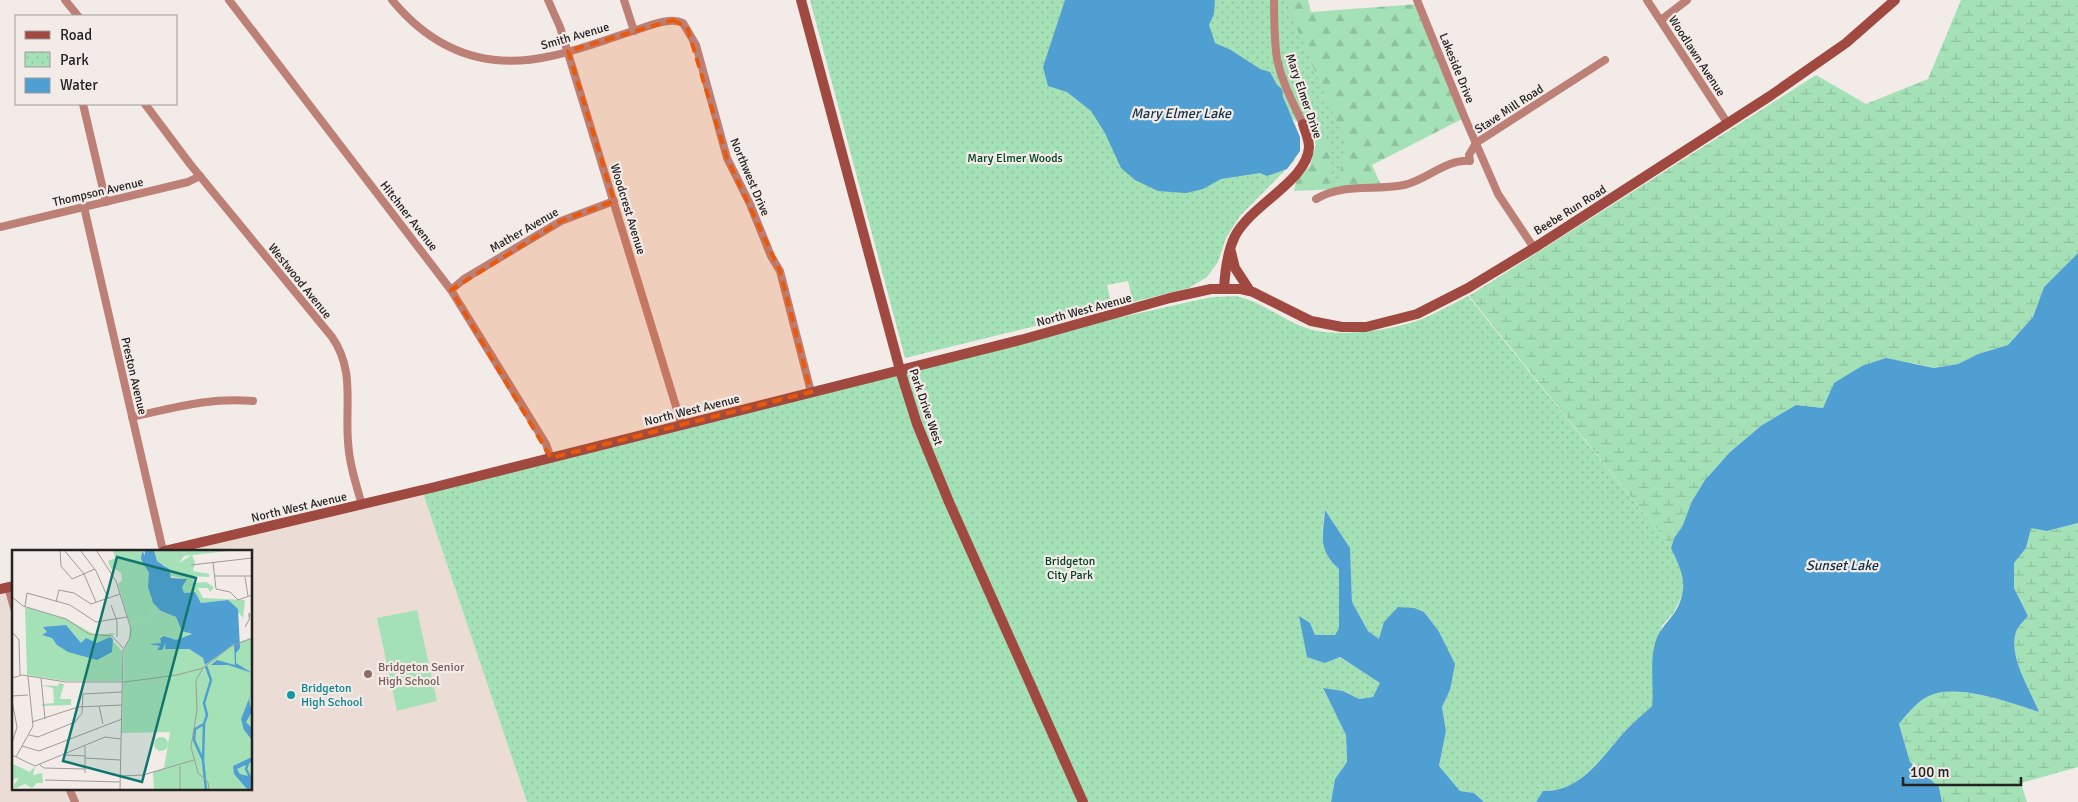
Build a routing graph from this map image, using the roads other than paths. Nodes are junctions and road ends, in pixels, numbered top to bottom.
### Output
1 (65, 0) edge
2 (229, 0) edge
3 (392, 0) edge
4 (548, 0) edge
5 (624, 0) edge
6 (801, 0) edge
7 (1274, 0) edge
8 (1417, 0) edge
9 (1647, 0) edge
10 (1686, 0) edge
11 (1895, 0) edge
12 (74, 14) edge
13 (1661, 20) junction
14 (634, 30) junction
15 (568, 51) junction
16 (1605, 60) dead end
17 (83, 105) edge
18 (145, 105) edge
19 (1303, 124) joint
20 (1728, 124) junction
21 (1476, 143) junction
22 (200, 176) junction
23 (1316, 200) dead end
24 (106, 202) junction
25 (614, 202) junction
26 (84, 207) junction
27 (0, 227) edge
28 (1534, 248) junction
29 (1230, 249) junction
30 (1224, 289) junction
31 (451, 290) junction
32 (1250, 291) junction
33 (900, 370) junction
34 (810, 392) junction
35 (252, 401) dead end
36 (132, 417) junction
37 (682, 426) junction
38 (551, 458) junction
39 (362, 505) junction
40 (164, 550) edge
41 (168, 550) edge
42 (7, 587) edge
43 (12, 602) edge
44 (70, 790) edge
45 (75, 802) edge
46 (1083, 802) edge

1 - 12 street
2 - 31 street, Hitchner Avenue
3 - 15 street, Smith Avenue
4 - 15 street, Woodcrest Avenue
5 - 14 street
6 - 33 main road, Park Drive West
7 - 19 street, Mary Elmer Drive
8 - 21 street, Lakeside Drive
9 - 13 street, Woodlawn Avenue
10 - 13 street
11 - 20 main road, Beebe Run Road
13 - 20 street, Woodlawn Avenue
14 - 15 street, Smith Avenue
14 - 34 street, Northwest Drive
15 - 25 street, Woodcrest Avenue
16 - 21 street, Stave Mill Road
17 - 24 street
18 - 22 street, Westwood Avenue
19 - 29 main road, Mary Elmer Drive
20 - 28 main road, Beebe Run Road
21 - 23 street, Stave Mill Road
21 - 28 street, Lakeside Drive
22 - 24 street, Thompson Avenue
22 - 39 street, Westwood Avenue
24 - 26 street, Thompson Avenue
25 - 31 street, Mather Avenue
25 - 37 street, Woodcrest Avenue
26 - 27 street, Thompson Avenue
26 - 36 street, Preston Avenue
28 - 32 main road, Beebe Run Road
29 - 30 main road, Mary Elmer Drive
29 - 32 main road
30 - 32 main road, Beebe Run Road
30 - 33 main road, North West Avenue
31 - 38 street, Hitchner Avenue
33 - 34 main road, North West Avenue
33 - 46 main road, Park Drive West
34 - 37 main road, North West Avenue
35 - 36 street
36 - 40 street, Preston Avenue
37 - 38 main road, North West Avenue
38 - 39 main road, North West Avenue
39 - 41 main road, North West Avenue
42 - 43 street
44 - 45 street

